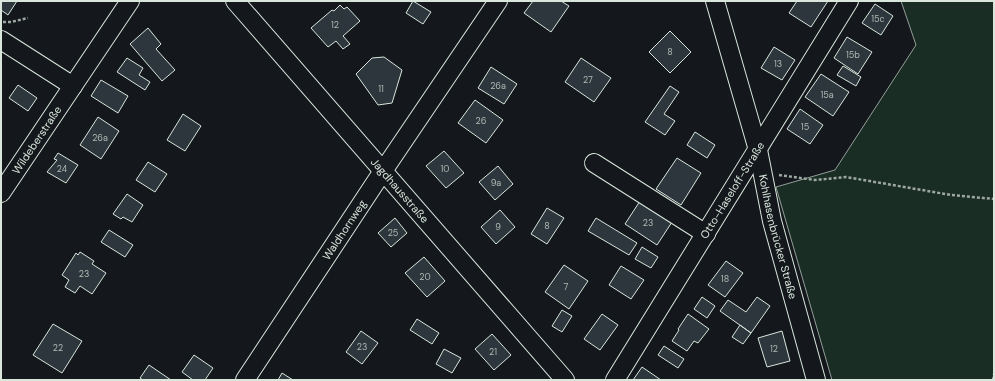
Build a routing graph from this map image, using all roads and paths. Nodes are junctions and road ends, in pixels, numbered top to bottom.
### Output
1 (130, 1) edge
2 (235, 1) edge
3 (498, 1) edge
4 (715, 1) edge
5 (849, 1) edge
6 (28, 18) dead end
7 (1, 22) edge
8 (1, 40) edge
9 (72, 86) junction
10 (758, 150) junction
11 (594, 163) dead end
12 (383, 171) junction
13 (762, 174) junction
14 (1, 193) edge
15 (994, 199) edge
16 (706, 234) junction
17 (994, 374) edge
18 (245, 380) edge
19 (565, 380) edge
20 (616, 380) edge
21 (816, 380) edge
22 (993, 380) edge

1 - 9 street, Wildeberstraße
2 - 12 street, Jagdhausstraße
3 - 12 street, Waldhornweg
4 - 10 street, Kohlhasenbrücker Straße
5 - 10 street, Otto-Haseloff-Straße
6 - 7 path
8 - 9 street
9 - 14 street, Wildeberstraße
10 - 13 street, Kohlhasenbrücker Straße
10 - 16 street, Otto-Haseloff-Straße
11 - 16 street
12 - 18 street, Waldhornweg
12 - 19 street, Jagdhausstraße
13 - 15 path
13 - 21 street, Kohlhasenbrücker Straße
16 - 20 street, Otto-Haseloff-Straße
17 - 22 path

